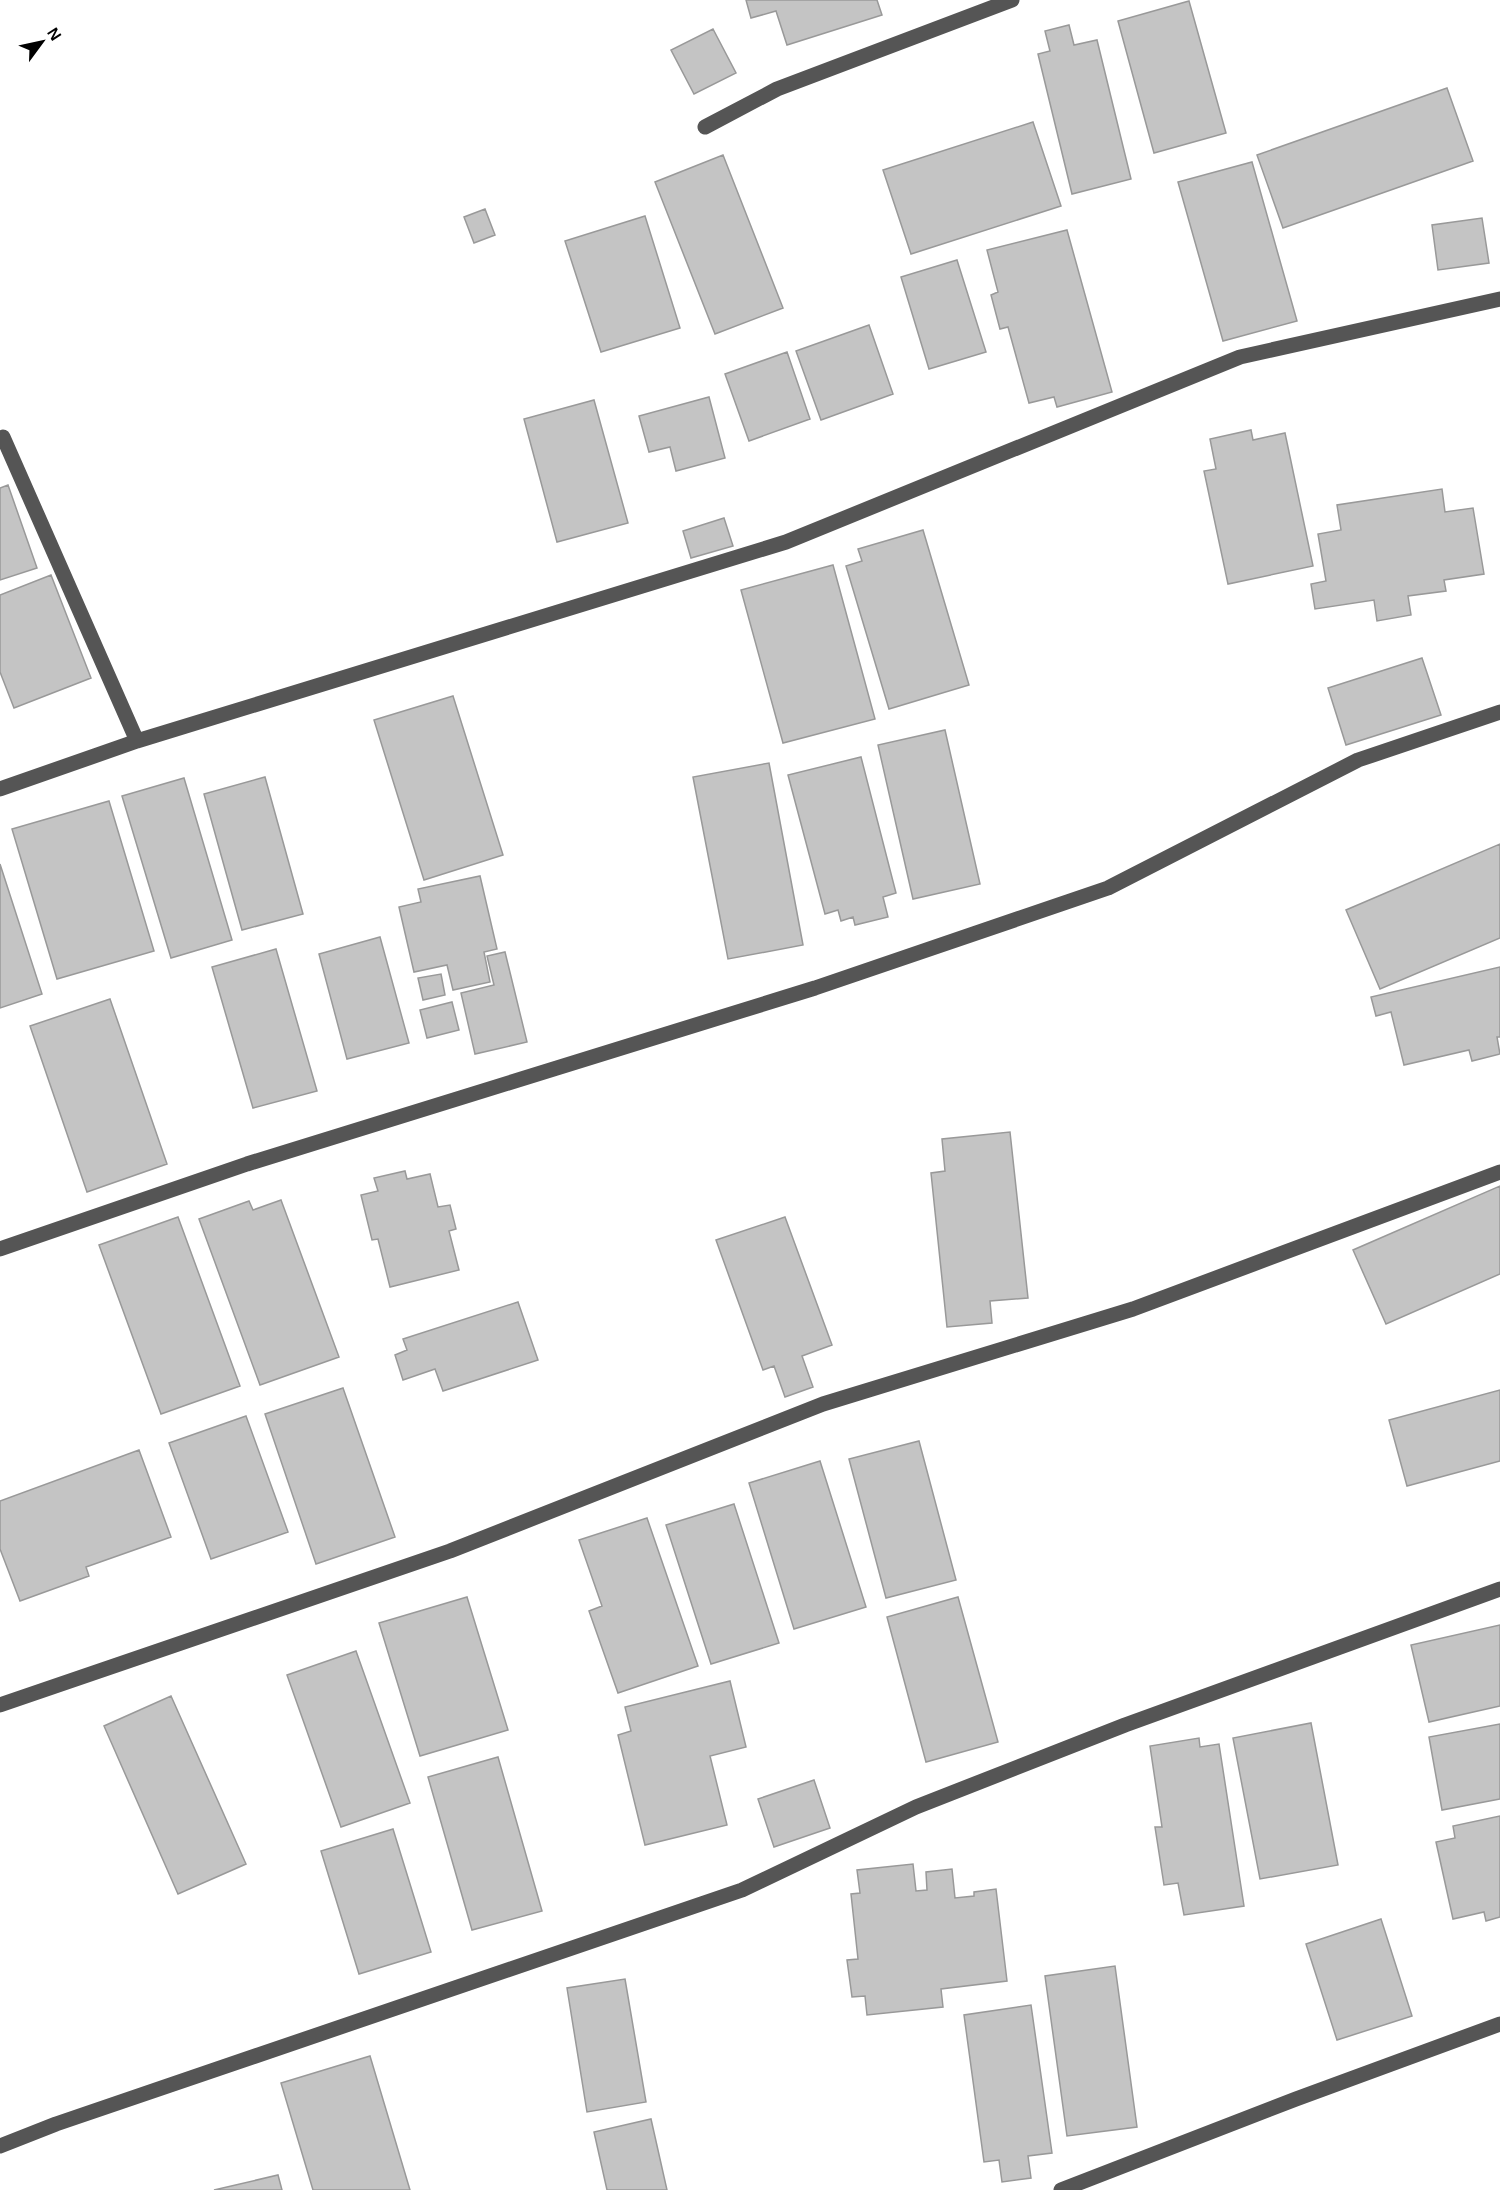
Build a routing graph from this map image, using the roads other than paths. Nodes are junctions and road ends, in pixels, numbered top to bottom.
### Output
1 (1012, 0) edge
2 (705, 128) dead end
3 (1500, 299) edge
4 (3, 437) dead end
5 (1500, 712) edge
6 (136, 741) junction
7 (0, 789) edge
8 (1500, 1172) edge
9 (0, 1249) edge
10 (1500, 1589) edge
11 (0, 1705) edge
12 (1500, 2024) edge
13 (0, 2146) edge
14 (1061, 2190) edge

1 - 2 street
3 - 6 street
4 - 6 street
5 - 9 street
6 - 7 street
8 - 11 street
10 - 13 street
12 - 14 street

